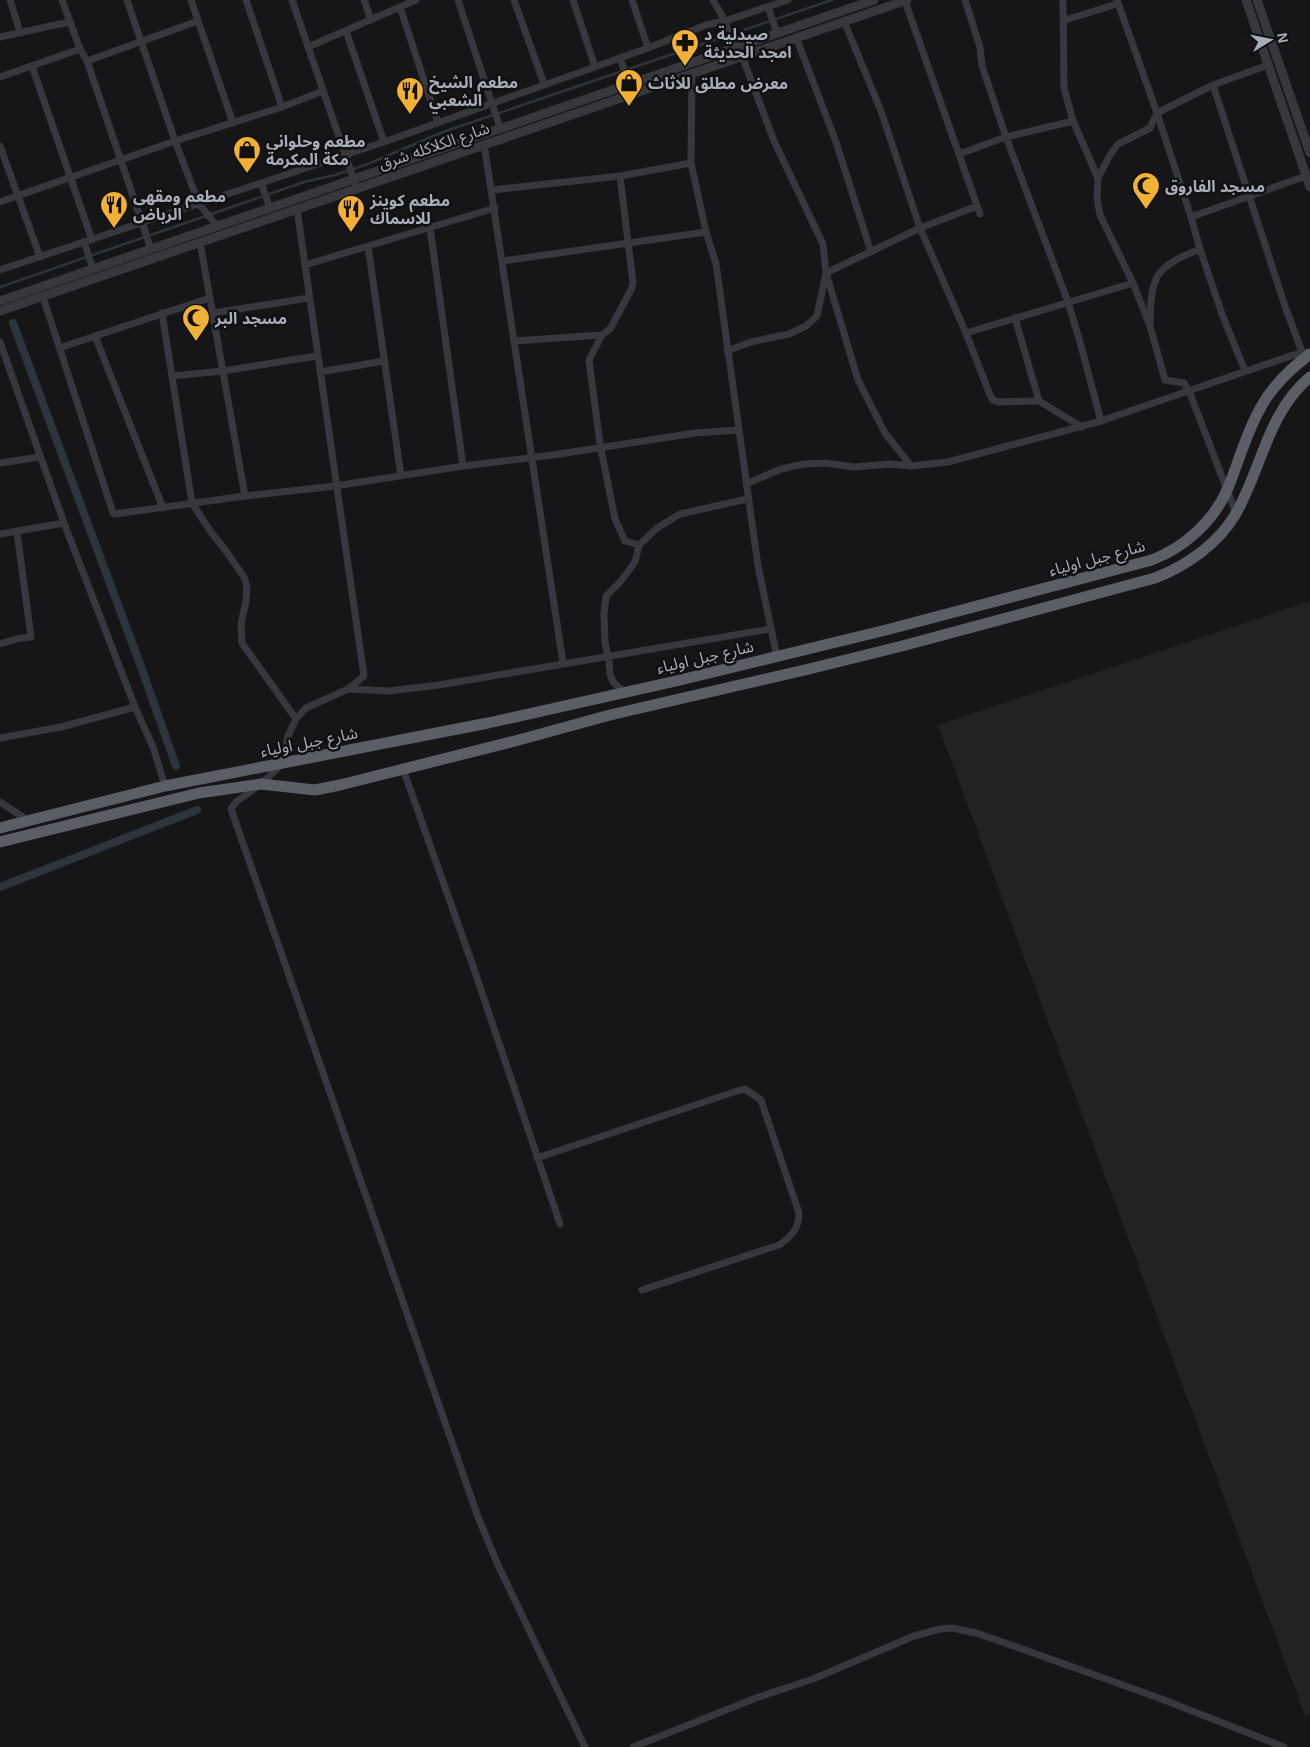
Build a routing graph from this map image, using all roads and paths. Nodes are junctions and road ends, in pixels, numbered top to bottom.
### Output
1 (62, 0) edge
2 (128, 0) edge
3 (191, 0) edge
4 (246, 0) edge
5 (292, 0) edge
6 (364, 0) edge
7 (416, 0) edge
8 (458, 0) edge
9 (514, 0) edge
10 (572, 0) edge
11 (632, 0) edge
12 (713, 0) edge
13 (788, 0) edge
14 (874, 0) edge
15 (906, 0) edge
16 (965, 0) edge
17 (1063, 0) edge
18 (1246, 0) edge
19 (1257, 0) edge
20 (12, 1) edge
21 (1117, 2) edge
22 (400, 7) junction
23 (768, 7) junction
24 (371, 20) junction
25 (844, 20) junction
26 (1064, 20) junction
27 (198, 21) junction
28 (725, 21) junction
29 (69, 22) junction
30 (346, 31) junction
31 (20, 32) junction
32 (777, 33) junction
33 (0, 37) edge
34 (796, 37) junction
35 (141, 41) junction
36 (308, 47) junction
37 (648, 48) junction
38 (734, 48) junction
39 (80, 49) junction
40 (742, 56) junction
41 (620, 58) junction
42 (88, 61) junction
43 (1268, 65) junction
44 (32, 66) junction
45 (595, 67) junction
46 (692, 73) junction
47 (0, 77) edge
48 (629, 83) junction
49 (544, 84) junction
50 (1213, 85) junction
51 (323, 92) junction
52 (492, 103) junction
53 (282, 107) junction
54 (1156, 113) junction
55 (1073, 121) junction
56 (438, 122) junction
57 (233, 123) junction
58 (500, 128) junction
59 (1006, 137) junction
60 (175, 141) junction
61 (384, 142) junction
62 (484, 144) junction
63 (0, 146) edge
64 (1310, 153) edge
65 (959, 154) junction
66 (344, 155) junction
67 (121, 160) junction
68 (691, 163) junction
69 (620, 176) junction
70 (1306, 176) junction
71 (70, 178) junction
72 (1098, 178) junction
73 (354, 179) junction
74 (261, 183) junction
75 (1310, 187) edge
76 (357, 189) junction
77 (492, 190) junction
78 (1249, 195) junction
79 (17, 196) junction
80 (0, 202) edge
81 (199, 204) junction
82 (977, 206) junction
83 (270, 208) junction
84 (495, 208) junction
85 (296, 209) junction
86 (980, 214) dead end
87 (1191, 217) junction
88 (142, 223) junction
89 (216, 226) junction
90 (430, 228) junction
91 (920, 228) junction
92 (706, 232) junction
93 (92, 240) junction
94 (84, 242) junction
95 (200, 242) junction
96 (628, 243) junction
97 (368, 246) junction
98 (1200, 248) junction
99 (151, 249) junction
100 (871, 252) junction
101 (40, 257) junction
102 (503, 261) junction
103 (305, 265) junction
104 (93, 269) junction
105 (0, 270) edge
106 (826, 273) junction
107 (1134, 283) junction
108 (43, 297) junction
109 (210, 298) junction
110 (309, 298) junction
111 (0, 300) edge
112 (1068, 302) junction
113 (0, 311) edge
114 (162, 313) junction
115 (213, 314) junction
116 (1015, 318) junction
117 (1150, 326) junction
118 (966, 333) junction
119 (602, 335) junction
120 (95, 336) junction
121 (514, 341) junction
122 (0, 342) edge
123 (59, 348) junction
124 (728, 352) junction
125 (1307, 353) edge
126 (317, 356) junction
127 (384, 361) junction
128 (223, 371) junction
129 (1246, 371) junction
130 (320, 372) junction
131 (172, 376) junction
132 (1310, 377) edge
133 (1189, 391) junction
134 (1039, 401) junction
135 (1101, 421) junction
136 (1082, 427) junction
137 (738, 430) junction
138 (601, 447) junction
139 (40, 457) junction
140 (532, 457) junction
141 (0, 463) edge
142 (463, 466) junction
143 (912, 466) junction
144 (401, 476) junction
145 (746, 484) junction
146 (335, 486) junction
147 (1228, 489) junction
148 (244, 496) junction
149 (748, 499) junction
150 (192, 504) junction
151 (163, 508) junction
152 (1236, 513) junction
153 (64, 523) junction
154 (17, 532) junction
155 (0, 534) edge
156 (639, 545) junction
157 (770, 629) junction
158 (0, 644) edge
159 (608, 656) junction
160 (777, 657) junction
161 (563, 663) junction
162 (348, 689) junction
163 (624, 692) junction
164 (135, 707) junction
165 (296, 719) junction
166 (0, 738) edge
167 (283, 763) junction
168 (403, 769) junction
169 (261, 784) junction
170 (165, 786) junction
171 (0, 802) edge
172 (29, 821) junction
173 (0, 828) edge
174 (0, 842) edge
175 (537, 1158) junction
176 (560, 1224) dead end
177 (642, 1290) dead end
178 (585, 1747) edge
179 (633, 1747) edge
180 (1284, 1747) edge

1 - 29 street
2 - 35 street
3 - 27 street
4 - 53 street
5 - 36 street
6 - 24 street
7 - 22 street
8 - 52 street
9 - 49 street
10 - 45 street
11 - 37 street
12 - 28 street
13 - 23 street
14 - 32 street, شارع الكلاكله شرق
15 - 25 street, شارع الكلاكله شرق
15 - 65 street
16 - 59 street
17 - 26 street
18 - 43 street
19 - 64 street
20 - 31 street
21 - 26 street
21 - 54 street
22 - 24 street
22 - 56 street
23 - 28 street
23 - 32 street
24 - 30 street
25 - 34 street, شارع الكلاكله شرق
25 - 91 street
26 - 55 street
27 - 35 street
27 - 57 street
28 - 37 street
28 - 38 street
29 - 31 street
29 - 39 street
30 - 36 street
30 - 61 street
31 - 33 street
32 - 38 street, شارع الكلاكله شرق
34 - 40 street, شارع الكلاكله شرق
34 - 100 street
35 - 42 street
35 - 60 street
36 - 51 street
37 - 41 street
38 - 48 street, شارع الكلاكله شرق
39 - 42 street
39 - 44 street
40 - 46 street, شارع الكلاكله شرق
40 - 106 street
41 - 45 street
41 - 48 street
42 - 67 street
43 - 50 street
43 - 70 street
44 - 47 street
44 - 71 street
45 - 49 street
46 - 62 street, شارع الكلاكله شرق
46 - 68 street
48 - 58 street, شارع الكلاكله شرق
49 - 52 street
50 - 54 street
50 - 78 street
51 - 53 street
51 - 66 street
52 - 56 street
52 - 58 street
53 - 57 street
54 - 72 street
54 - 87 street
55 - 59 street
55 - 72 street
56 - 61 street
57 - 60 street
58 - 73 street, شارع الكلاكله شرق
59 - 65 street
59 - 112 street
60 - 67 street
60 - 81 street
61 - 66 street
62 - 76 street, شارع الكلاكله شرق
62 - 77 street
63 - 79 street
65 - 82 street
66 - 73 street
66 - 74 street
67 - 71 street
67 - 88 street
68 - 69 street
68 - 92 street
69 - 77 street
69 - 96 street
70 - 75 street
70 - 78 street
71 - 79 street
71 - 93 street
72 - 107 street
73 - 76 street
73 - 83 street, شارع الكلاكله شرق
74 - 81 street
74 - 83 street
76 - 85 street, شارع الكلاكله شرق
77 - 84 street
78 - 87 street
78 - 125 street
79 - 80 street
79 - 101 street
81 - 88 street
81 - 89 street
82 - 86 street
82 - 91 street
83 - 89 street, شارع الكلاكله شرق
84 - 90 street
84 - 102 street
85 - 95 street, شارع الكلاكله شرق
85 - 103 street
87 - 98 street
88 - 93 street
88 - 99 street
89 - 99 street, شارع الكلاكله شرق
90 - 97 street
90 - 142 street
91 - 100 street
91 - 118 street
92 - 96 street
92 - 124 street
93 - 94 street
94 - 101 street
94 - 104 street
95 - 108 street, شارع الكلاكله شرق
95 - 109 street
96 - 102 street
96 - 119 street
97 - 103 street
97 - 127 street
98 - 117 street
98 - 129 street
99 - 104 street, شارع الكلاكله شرق
100 - 106 street
101 - 105 street
102 - 121 street
103 - 110 street
104 - 111 street, شارع الكلاكله شرق
106 - 124 street
106 - 143 street
107 - 112 street
107 - 117 street
108 - 113 street, شارع الكلاكله شرق
108 - 123 street
109 - 114 street
109 - 115 street
110 - 115 street
110 - 126 street
112 - 116 street
112 - 135 street
114 - 120 street
114 - 131 street
115 - 128 street
116 - 118 street
116 - 134 street
117 - 133 street
118 - 134 street
119 - 121 street
119 - 138 street
120 - 123 street
120 - 151 street
121 - 140 street
122 - 139 street
123 - 151 street
124 - 137 street
125 - 129 street
125 - 147 highway, شارع جبل اولياء
126 - 128 street
126 - 130 street
127 - 130 street
127 - 144 street
128 - 131 street
128 - 148 street
129 - 133 street
130 - 146 street
131 - 150 street
132 - 152 highway, شارع جبل اولياء
133 - 135 street
133 - 147 street
134 - 136 street
135 - 136 street
136 - 143 street
137 - 138 street
137 - 145 street
138 - 140 street
138 - 156 street
139 - 141 street
139 - 153 street
140 - 142 street
140 - 161 street
142 - 144 street
143 - 145 street
144 - 146 street
145 - 149 street
146 - 148 street
146 - 162 street
147 - 152 street
147 - 160 highway, شارع جبل اولياء
148 - 150 street
149 - 156 street
149 - 157 street
150 - 151 street
150 - 165 street
152 - 168 highway, شارع جبل اولياء
153 - 154 street
153 - 164 street
154 - 155 street
154 - 158 street
156 - 159 street
157 - 159 street
157 - 160 street
159 - 161 street
159 - 163 street
160 - 163 highway, شارع جبل اولياء
161 - 162 street
162 - 165 street
163 - 167 highway, شارع جبل اولياء
164 - 166 street
164 - 170 street
165 - 167 street
167 - 169 street
167 - 170 highway, شارع جبل اولياء
168 - 169 highway, شارع جبل اولياء
168 - 175 street
169 - 174 highway, شارع جبل اولياء
169 - 178 street
170 - 172 highway, شارع جبل اولياء
171 - 172 street
172 - 173 highway, شارع جبل اولياء
175 - 176 street
175 - 177 street
179 - 180 street

